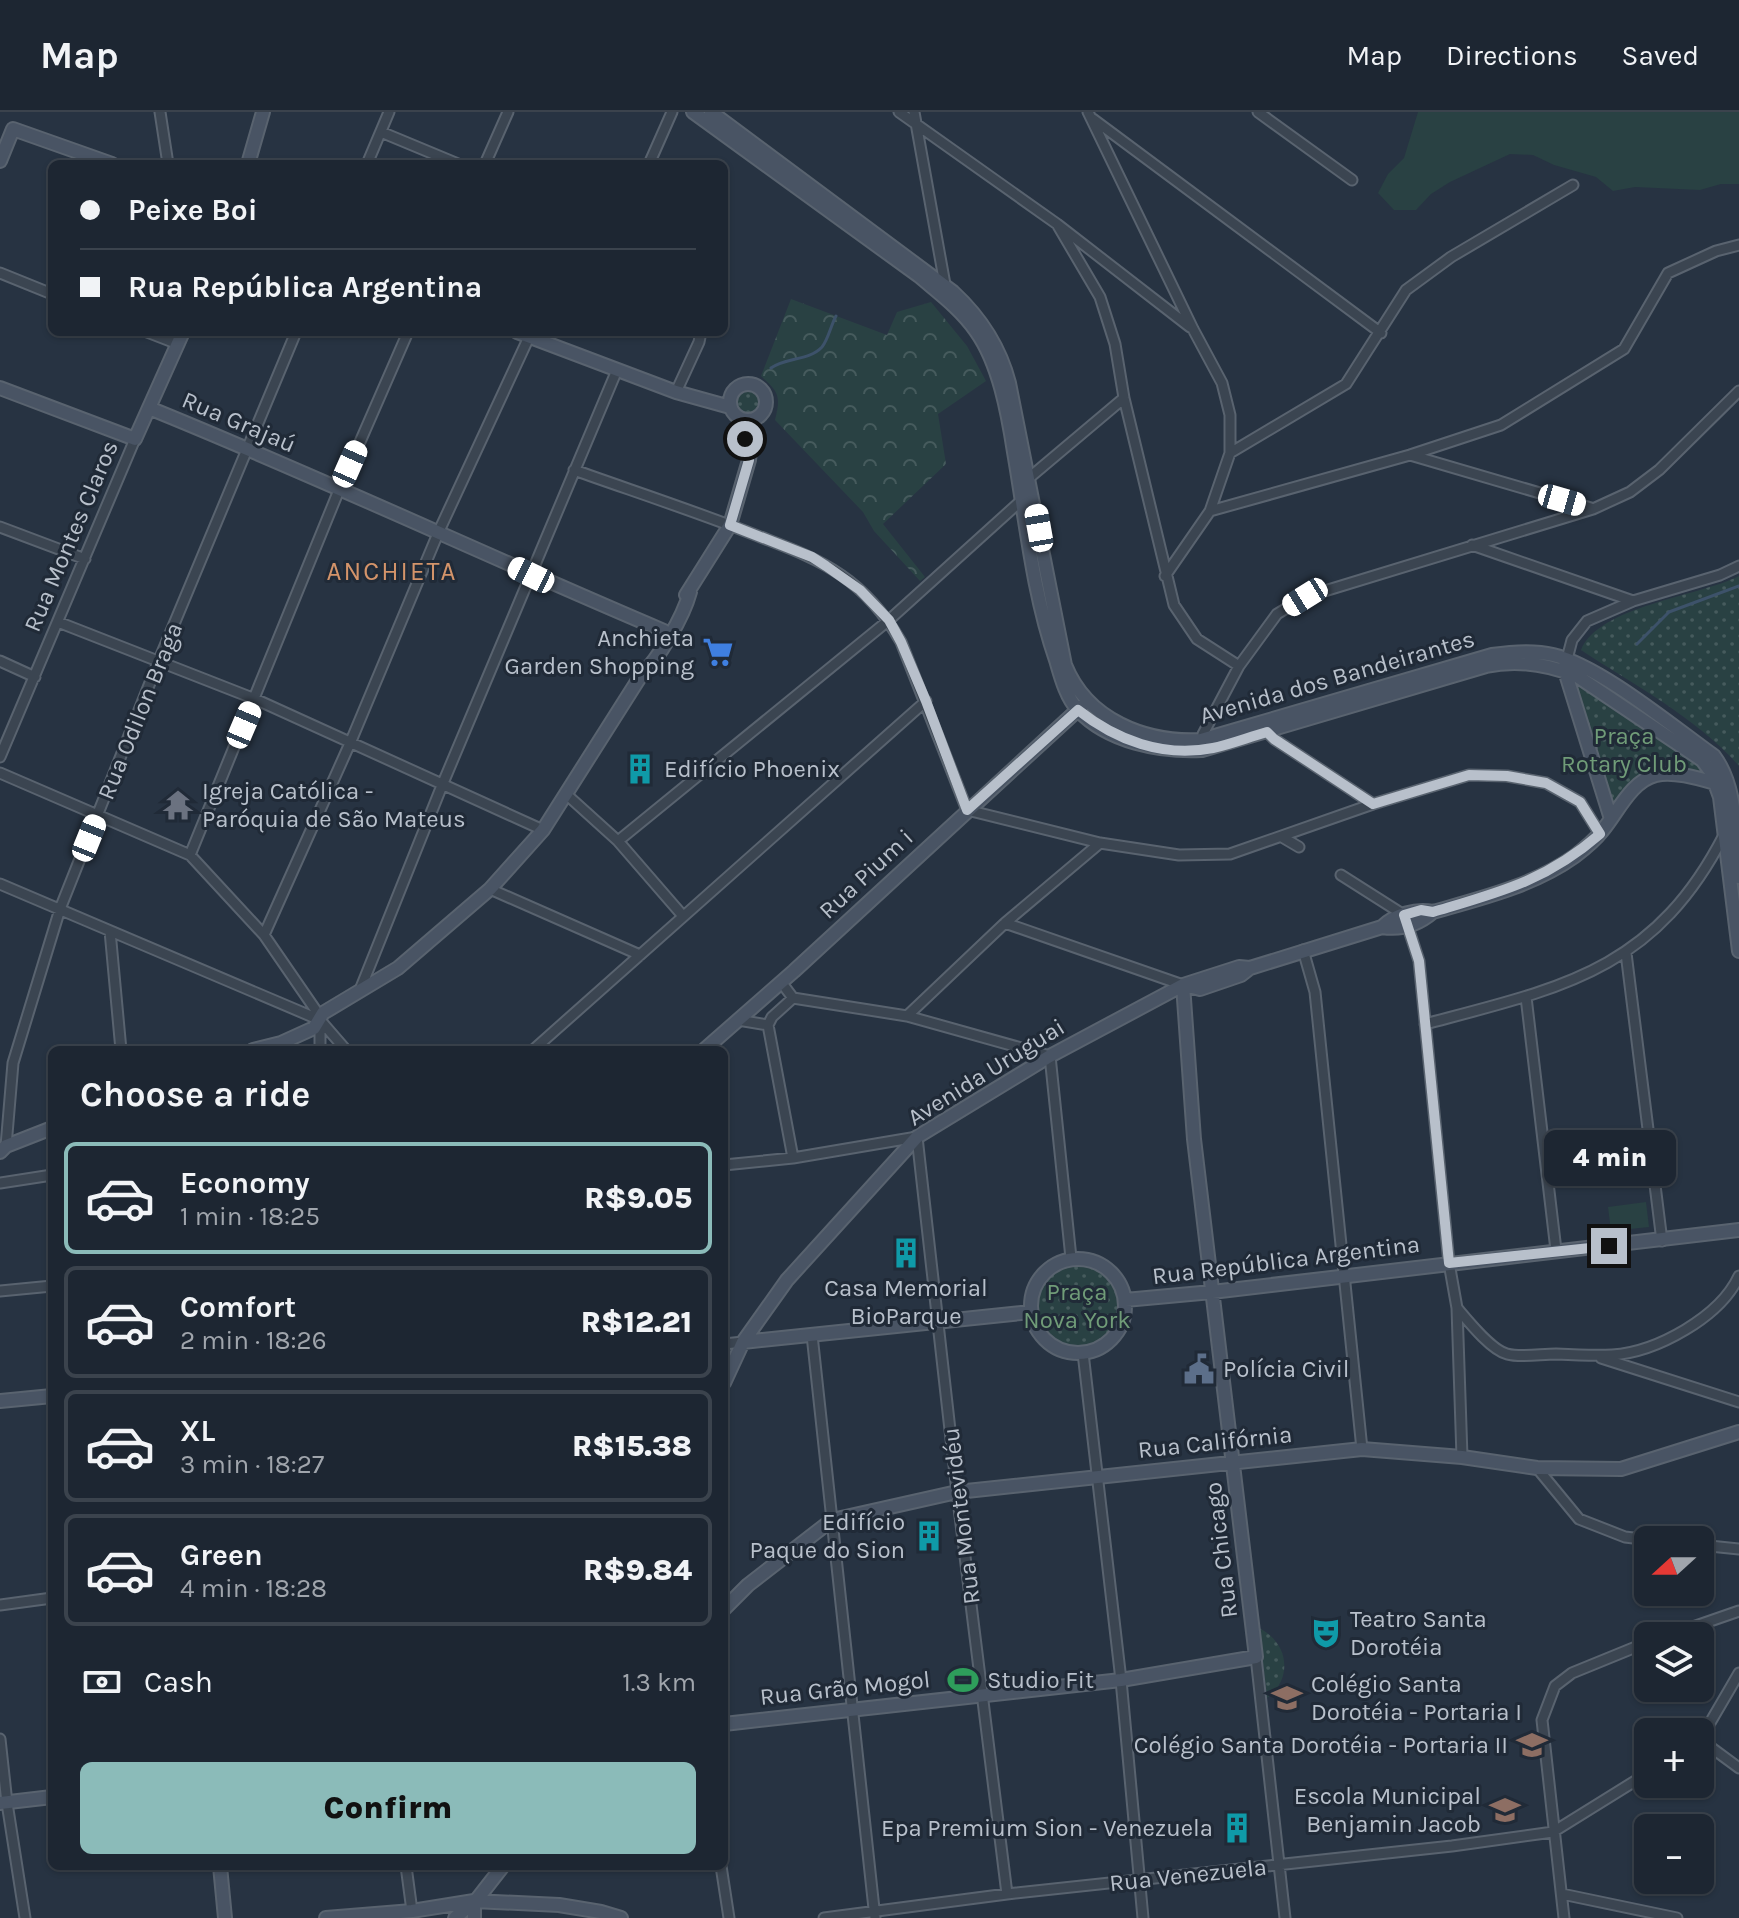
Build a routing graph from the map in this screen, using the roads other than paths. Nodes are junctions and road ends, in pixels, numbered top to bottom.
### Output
1 (160, 112) edge
2 (263, 112) edge
3 (389, 112) edge
4 (508, 112) edge
5 (672, 112) edge
6 (693, 112) edge
7 (711, 112) edge
8 (899, 112) edge
9 (914, 112) edge
10 (1258, 112) edge
11 (1088, 114) edge
12 (0, 124) edge
13 (917, 126) junction
14 (13, 129) junction
15 (381, 132) junction
16 (101, 160) edge
17 (167, 160) edge
18 (249, 160) edge
19 (369, 160) edge
20 (448, 160) edge
21 (487, 160) edge
22 (651, 160) edge
23 (0, 161) edge
24 (1352, 180) dead end
25 (1573, 185) dead end
26 (1057, 224) junction
27 (1739, 245) edge
28 (0, 273) edge
29 (946, 286) junction
30 (48, 292) edge
31 (948, 300) junction
32 (1193, 329) junction
33 (1381, 333) junction
34 (294, 336) edge
35 (406, 336) edge
36 (523, 336) edge
37 (526, 336) edge
38 (700, 336) edge
39 (180, 338) edge
40 (617, 370) junction
41 (0, 388) edge
42 (1739, 391) edge
43 (676, 392) junction
44 (1124, 398) junction
45 (730, 407) junction
46 (149, 408) junction
47 (747, 419) junction
48 (135, 439) junction
49 (246, 448) junction
50 (1230, 453) junction
51 (1410, 455) junction
52 (574, 470) junction
53 (1029, 478) junction
54 (339, 490) junction
55 (1023, 499) junction
56 (1593, 509) junction
57 (1210, 511) junction
58 (730, 525) junction
59 (0, 527) edge
60 (439, 531) junction
61 (1472, 545) junction
62 (85, 559) junction
63 (1739, 566) edge
64 (531, 575) junction
65 (1165, 576) junction
66 (690, 592) junction
67 (1633, 601) junction
68 (889, 620) junction
69 (58, 622) junction
70 (664, 631) junction
71 (159, 660) junction
72 (0, 661) edge
73 (1566, 665) junction
74 (1239, 666) junction
75 (35, 677) junction
76 (640, 677) junction
77 (1069, 697) junction
78 (255, 699) junction
79 (926, 701) junction
80 (1082, 705) junction
81 (1285, 716) junction
82 (1058, 728) junction
83 (1267, 732) junction
84 (351, 741) junction
85 (1201, 745) junction
86 (0, 757) edge
87 (0, 773) edge
88 (443, 783) junction
89 (1728, 785) edge
90 (566, 794) junction
91 (1373, 804) junction
92 (967, 810) junction
93 (98, 815) junction
94 (1611, 819) junction
95 (543, 830) junction
96 (1600, 834) junction
97 (1724, 835) junction
98 (1282, 837) junction
99 (618, 841) junction
100 (1100, 843) junction
101 (1299, 847) dead end
102 (190, 855) junction
103 (1727, 865) junction
104 (1705, 872) junction
105 (1341, 875) dead end
106 (1739, 877) edge
107 (0, 884) edge
108 (490, 889) junction
109 (60, 909) junction
110 (683, 916) junction
111 (1406, 920) junction
112 (1005, 923) junction
113 (110, 931) junction
114 (264, 935) junction
115 (1303, 950) junction
116 (1739, 951) edge
117 (1626, 953) junction
118 (640, 955) junction
119 (368, 965) junction
120 (794, 971) junction
121 (781, 982) junction
122 (376, 984) junction
123 (1183, 985) junction
124 (360, 990) junction
125 (1526, 997) junction
126 (793, 998) junction
127 (907, 1016) junction
128 (320, 1020) junction
129 (738, 1020) junction
130 (1425, 1024) junction
131 (768, 1025) junction
132 (121, 1046) edge
133 (264, 1046) edge
134 (320, 1046) edge
135 (343, 1046) edge
136 (538, 1046) edge
137 (709, 1046) edge
138 (1050, 1056) junction
139 (48, 1130) edge
140 (917, 1137) junction
141 (3, 1149) edge
142 (793, 1158) junction
143 (728, 1165) edge
144 (48, 1176) edge
145 (0, 1183) edge
146 (1739, 1230) edge
147 (1662, 1241) junction
148 (1556, 1250) junction
149 (1071, 1258) junction
150 (1449, 1263) junction
151 (1739, 1276) edge
152 (1345, 1277) junction
153 (48, 1286) edge
154 (0, 1291) edge
155 (1212, 1292) junction
156 (1125, 1300) junction
157 (1457, 1308) junction
158 (1031, 1312) junction
159 (938, 1321) junction
160 (812, 1335) junction
161 (743, 1342) junction
162 (728, 1344) edge
163 (1083, 1353) junction
164 (1593, 1355) junction
165 (728, 1374) edge
166 (48, 1396) edge
167 (0, 1401) edge
168 (1739, 1402) edge
169 (1739, 1432) edge
170 (1362, 1449) junction
171 (1462, 1457) junction
172 (1233, 1461) junction
173 (1537, 1468) junction
174 (1096, 1477) junction
175 (957, 1492) junction
176 (832, 1520) junction
177 (1634, 1538) edge
178 (1714, 1546) edge
179 (1739, 1549) edge
180 (48, 1599) edge
181 (0, 1605) edge
182 (728, 1605) edge
183 (1739, 1611) edge
184 (1707, 1622) edge
185 (1634, 1647) edge
186 (1256, 1657) junction
187 (1739, 1673) edge
188 (1121, 1680) junction
189 (983, 1696) junction
190 (852, 1709) junction
191 (1713, 1718) edge
192 (728, 1724) edge
193 (0, 1739) edge
194 (1714, 1750) edge
195 (1739, 1768) edge
196 (1634, 1782) edge
197 (48, 1797) edge
198 (3, 1803) edge
199 (1553, 1832) junction
200 (1279, 1865) junction
201 (220, 1870) edge
202 (407, 1870) edge
203 (500, 1870) edge
204 (722, 1870) edge
205 (493, 1878) junction
206 (1141, 1879) junction
207 (1007, 1894) junction
208 (1562, 1894) junction
209 (474, 1901) junction
210 (496, 1903) junction
211 (412, 1911) junction
212 (874, 1915) edge
213 (25, 1918) edge
214 (225, 1918) edge
215 (326, 1918) edge
216 (455, 1918) edge
217 (474, 1918) edge
218 (621, 1918) edge
219 (729, 1918) edge
220 (824, 1918) edge
221 (1143, 1918) edge
222 (1285, 1918) edge
223 (1564, 1918) edge
224 (1677, 1918) edge

1 - 17 street
2 - 18 street
3 - 15 street
4 - 21 street
5 - 22 street
6 - 31 street, Avenida dos Bandeirantes
7 - 29 street, Avenida dos Bandeirantes
8 - 13 street
9 - 13 street
10 - 24 street
11 - 32 street
11 - 33 street
12 - 14 street
13 - 26 street
13 - 29 street
14 - 16 street
14 - 23 street
15 - 19 street
15 - 20 street
25 - 33 street
26 - 32 street
26 - 44 street
27 - 51 street
28 - 30 street
29 - 31 street
29 - 53 street, Avenida dos Bandeirantes
31 - 55 street, Avenida dos Bandeirantes
32 - 50 street
33 - 50 street
34 - 49 street, Rua Odilon Braga
35 - 54 street
36 - 60 street
37 - 40 street
38 - 43 street
39 - 46 street, Rua Montes Claros
40 - 43 street
40 - 52 street
41 - 48 street
42 - 56 street
43 - 45 street
44 - 53 street
44 - 65 street
45 - 47 street
45 - 47 street
46 - 48 street, Rua Montes Claros
46 - 49 street, Rua Grajaú
47 - 58 street
48 - 62 street, Rua Montes Claros
49 - 54 street, Rua Grajaú
49 - 71 street, Rua Odilon Braga
50 - 57 street
51 - 56 street
51 - 57 street
52 - 58 street
52 - 64 street
53 - 80 street, Avenida dos Bandeirantes
54 - 60 street, Rua Grajaú
54 - 78 street
55 - 68 street
55 - 77 street, Avenida dos Bandeirantes
56 - 61 street
57 - 65 street
58 - 66 street
58 - 68 street
59 - 62 street
60 - 64 street, Rua Grajaú
60 - 84 street
61 - 67 street
61 - 74 street
62 - 69 street, Rua Montes Claros
63 - 67 street
64 - 70 street, Rua Grajaú
64 - 88 street
65 - 74 street
66 - 70 street
66 - 76 street
67 - 73 street
68 - 79 street
68 - 99 street
69 - 71 street
69 - 75 street, Rua Montes Claros
70 - 76 street
71 - 78 street
71 - 93 street, Rua Odilon Braga
72 - 75 street
73 - 81 street, Avenida dos Bandeirantes
73 - 83 street, Avenida dos Bandeirantes
73 - 89 street, Avenida dos Bandeirantes
73 - 94 street
74 - 85 street
75 - 86 street, Rua Montes Claros
76 - 90 street
77 - 80 street, Avenida dos Bandeirantes
77 - 82 street
78 - 84 street
78 - 102 street
79 - 92 street
79 - 110 street
80 - 82 street, Rua Pium i
80 - 85 street, Avenida dos Bandeirantes
81 - 83 street
81 - 85 street, Avenida dos Bandeirantes
82 - 92 street, Rua Pium i
83 - 85 street, Avenida dos Bandeirantes
83 - 91 street
84 - 88 street
84 - 114 street
87 - 93 street
88 - 95 street
88 - 119 street
89 - 94 street, Avenida Uruguai
89 - 97 street
89 - 106 street
90 - 95 street
90 - 99 street
91 - 96 street
91 - 98 street
92 - 100 street
92 - 120 street, Rua Pium i
93 - 102 street
93 - 109 street, Rua Odilon Braga
94 - 96 street, Avenida Uruguai
95 - 108 street
96 - 111 street, Avenida Uruguai
97 - 103 street
97 - 104 street
98 - 100 street
98 - 101 street
99 - 110 street
100 - 112 street
102 - 114 street
103 - 104 street
103 - 116 street
104 - 117 street
105 - 111 street
107 - 109 street
108 - 118 street
108 - 122 street
109 - 113 street
109 - 141 street, Rua Odilon Braga
110 - 118 street
111 - 115 street, Avenida Uruguai
111 - 130 street
112 - 123 street
112 - 127 street
113 - 128 street
113 - 132 street
114 - 128 street
115 - 123 street, Avenida Uruguai
115 - 152 street
117 - 125 street
117 - 147 street
118 - 136 street
119 - 122 street
119 - 124 street
120 - 121 street, Rua Pium i
120 - 126 street
121 - 126 street
121 - 129 street, Rua Pium i
122 - 124 street
122 - 128 street
123 - 138 street, Avenida Uruguai
123 - 155 street, Rua Chicago
124 - 128 street
125 - 130 street
125 - 148 street
126 - 127 street
126 - 131 street
127 - 138 street
128 - 133 street
128 - 134 street
128 - 135 street
129 - 131 street
129 - 137 street, Rua Pium i
130 - 150 street
131 - 142 street
138 - 140 street, Avenida Uruguai
138 - 149 street
139 - 141 street
140 - 142 street
140 - 159 street, Rua Montevidéu
140 - 161 street, Avenida Uruguai
142 - 143 street
144 - 145 street
146 - 147 street, Rua República Argentina
147 - 148 street, Rua República Argentina
148 - 150 street, Rua República Argentina
149 - 156 street
149 - 158 street
150 - 152 street, Rua República Argentina
150 - 157 street
151 - 164 street
152 - 155 street, Rua República Argentina
152 - 170 street
153 - 154 street
155 - 156 street, Rua República Argentina
155 - 172 street, Rua Chicago
156 - 163 street
157 - 164 street
157 - 171 street
158 - 159 street
158 - 163 street
159 - 160 street
159 - 175 street, Rua Montevidéu
160 - 161 street
160 - 176 street
161 - 162 street
161 - 165 street, Avenida Uruguai
163 - 174 street
164 - 168 street
166 - 167 street
169 - 173 street, Rua Califórnia
170 - 171 street, Rua Califórnia
170 - 172 street, Rua Califórnia
171 - 173 street, Rua Califórnia
172 - 174 street, Rua Califórnia
172 - 186 street, Rua Chicago
173 - 177 street
174 - 175 street, Rua Califórnia
174 - 188 street
175 - 176 street, Rua Califórnia
175 - 189 street, Rua Montevidéu
176 - 182 street, Rua Califórnia
176 - 190 street
178 - 179 street
180 - 181 street
183 - 184 street
185 - 199 street
186 - 188 street, Rua Grão Mogol
186 - 200 street, Rua Chicago
187 - 191 street
188 - 189 street, Rua Grão Mogol
188 - 206 street
189 - 190 street, Rua Grão Mogol
189 - 207 street, Rua Montevidéu
190 - 192 street, Rua Grão Mogol
190 - 212 street
193 - 198 street
194 - 195 street
196 - 199 street
197 - 198 street
198 - 213 street
199 - 200 street, Rua Venezuela
199 - 208 street
200 - 206 street, Rua Venezuela
200 - 222 street, Rua Chicago
201 - 214 street
202 - 211 street
203 - 205 street
204 - 219 street
205 - 209 street
205 - 210 street
206 - 207 street, Rua Venezuela
206 - 221 street
207 - 212 street, Rua Venezuela
208 - 223 street
208 - 224 street
209 - 210 street
209 - 211 street
209 - 216 street
209 - 217 street
210 - 218 street
211 - 215 street
212 - 220 street, Rua Venezuela

